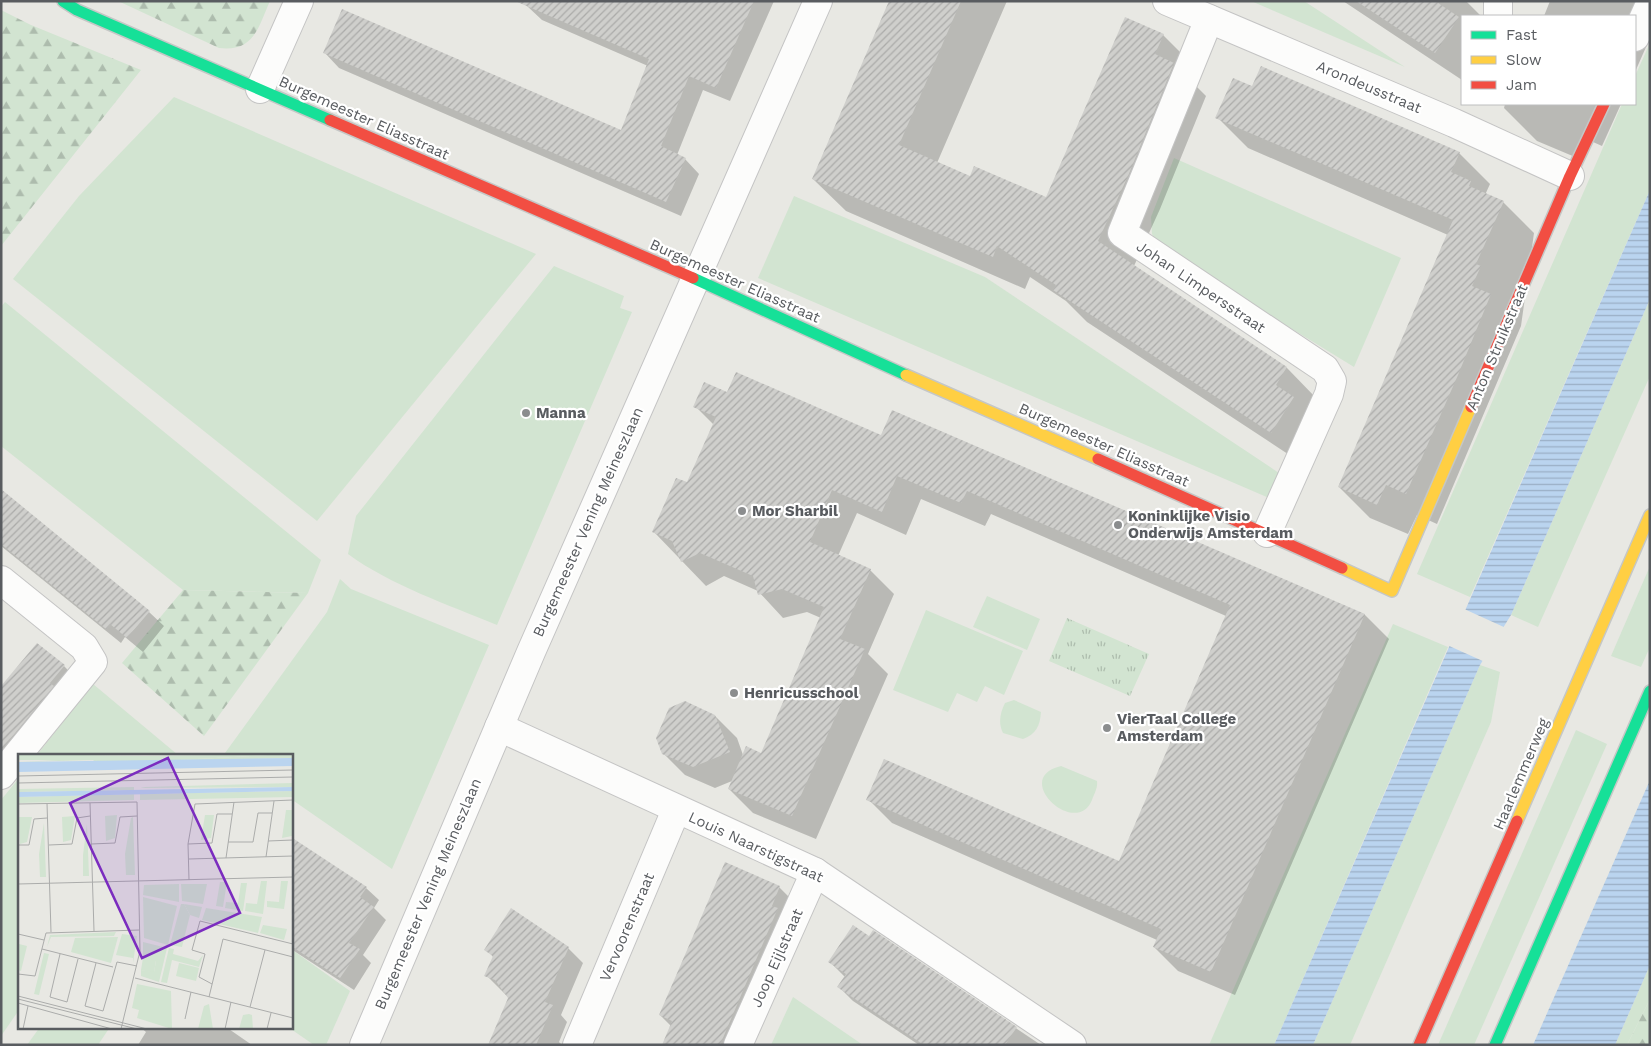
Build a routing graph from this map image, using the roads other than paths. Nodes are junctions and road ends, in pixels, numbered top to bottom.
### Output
1 (64, 1) edge
2 (299, 1) edge
3 (818, 1) edge
4 (1167, 1) edge
5 (1498, 1) edge
6 (1650, 4) edge
7 (1498, 15) edge
8 (1209, 19) junction
9 (1636, 35) edge
10 (260, 89) junction
11 (1604, 105) edge
12 (1458, 114) edge
13 (1570, 176) junction
14 (696, 279) junction
15 (1650, 515) edge
16 (1267, 533) junction
17 (1, 580) edge
18 (1392, 591) joint
19 (1650, 691) edge
20 (499, 727) junction
21 (18, 754) edge
22 (18, 754) edge
23 (1, 775) edge
24 (676, 810) junction
25 (816, 872) junction
26 (364, 1045) edge
27 (577, 1045) edge
28 (738, 1045) edge
29 (1072, 1045) edge
30 (1419, 1045) edge
31 (1495, 1045) edge

1 - 10 street, Burgemeester Eliasstraat
2 - 10 street
3 - 14 street, Burgemeester Vening Meineszlaan
4 - 8 street, Arondeusstraat
5 - 7 street
6 - 9 street
8 - 12 street, Arondeusstraat
8 - 16 street, Johan Limpersstraat
10 - 14 street, Burgemeester Eliasstraat
11 - 13 street, Anton Struikstraat
12 - 13 street, Arondeusstraat
13 - 18 street, Anton Struikstraat
14 - 16 street, Burgemeester Eliasstraat
14 - 20 street, Burgemeester Vening Meineszlaan
15 - 30 street, Haarlemmerweg
16 - 18 street, Burgemeester Eliasstraat
17 - 21 street
19 - 31 street
20 - 24 street, Louis Naarstigstraat
20 - 26 street, Burgemeester Vening Meineszlaan
22 - 23 street
24 - 25 street, Louis Naarstigstraat
24 - 27 street, Vervoorenstraat
25 - 28 street, Joop Eijlstraat
25 - 29 street, Louis Naarstigstraat

